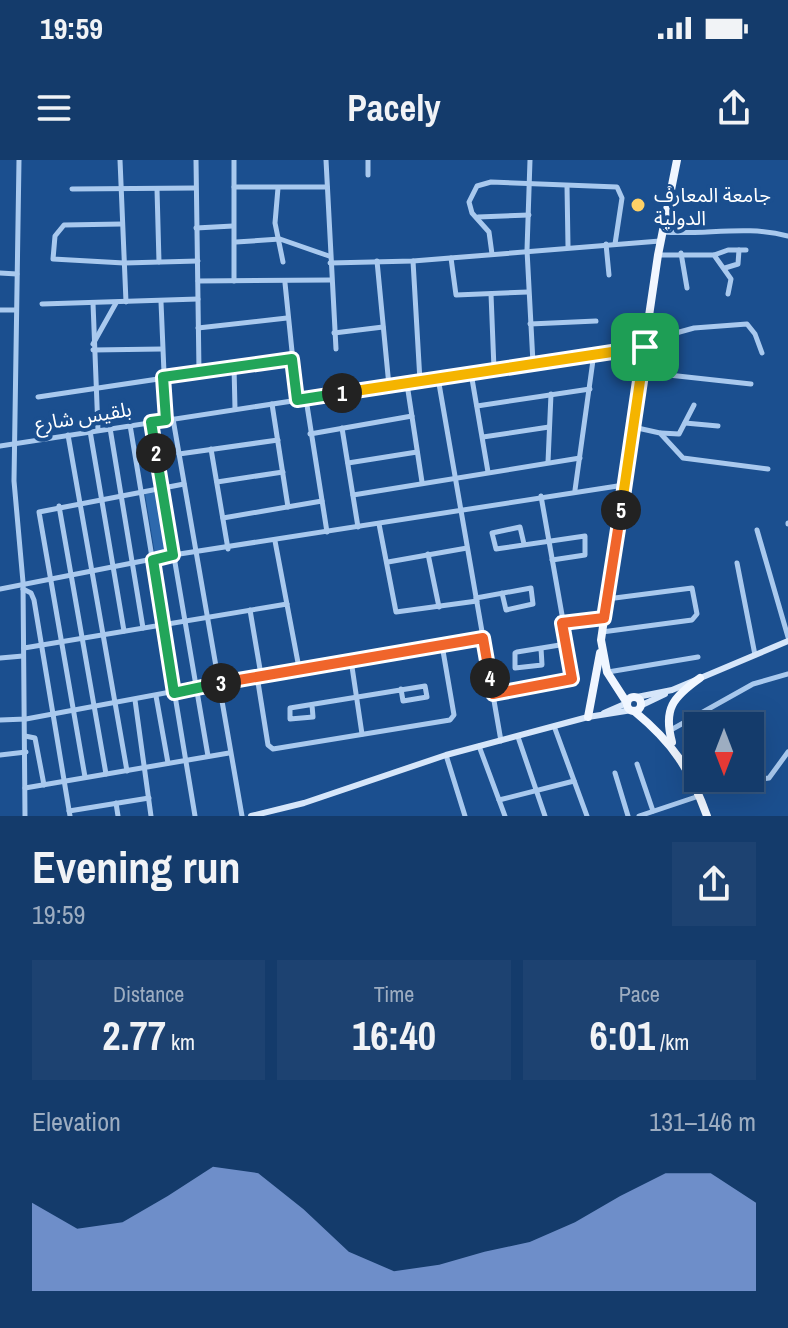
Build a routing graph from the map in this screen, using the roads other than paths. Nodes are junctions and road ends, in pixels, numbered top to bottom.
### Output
1 (19, 160) edge
2 (120, 160) edge
3 (196, 160) edge
4 (234, 160) edge
5 (326, 160) edge
6 (368, 160) edge
7 (530, 160) edge
8 (677, 160) edge
9 (368, 175) dead end
10 (530, 184) junction
11 (567, 186) junction
12 (234, 187) junction
13 (327, 187) junction
14 (195, 188) junction
15 (278, 188) junction
16 (72, 189) dead end
17 (157, 189) junction
18 (121, 190) junction
19 (529, 215) junction
20 (477, 217) junction
21 (122, 224) junction
22 (233, 226) junction
23 (196, 228) junction
24 (662, 236) junction
25 (788, 236) edge
26 (280, 239) junction
27 (236, 242) junction
28 (606, 244) junction
29 (615, 244) junction
30 (568, 246) junction
31 (527, 250) junction
32 (681, 253) junction
33 (492, 254) junction
34 (658, 255) junction
35 (714, 255) junction
36 (451, 258) junction
37 (330, 260) junction
38 (198, 261) junction
39 (377, 261) junction
40 (413, 261) junction
41 (159, 262) junction
42 (283, 262) dead end
43 (124, 263) junction
44 (725, 268) junction
45 (0, 273) edge
46 (17, 274) junction
47 (609, 275) dead end
48 (331, 280) junction
49 (198, 281) junction
50 (234, 281) junction
51 (285, 283) junction
52 (687, 288) dead end
53 (528, 292) junction
54 (491, 294) junction
55 (728, 294) dead end
56 (198, 299) junction
57 (126, 302) junction
58 (161, 302) junction
59 (93, 303) junction
60 (116, 303) junction
61 (42, 304) dead end
62 (0, 310) edge
63 (16, 310) junction
64 (287, 318) junction
65 (596, 321) dead end
66 (530, 324) junction
67 (383, 327) junction
68 (198, 328) junction
69 (334, 333) junction
70 (646, 336) junction
71 (93, 347) junction
72 (645, 347) junction
73 (162, 349) junction
74 (336, 349) dead end
75 (594, 353) junction
76 (762, 353) dead end
77 (292, 359) junction
78 (533, 363) junction
79 (234, 366) junction
80 (494, 369) junction
81 (199, 371) junction
82 (641, 372) junction
83 (471, 373) junction
84 (163, 377) junction
85 (438, 378) junction
86 (420, 381) junction
87 (407, 384) junction
88 (751, 384) dead end
89 (389, 386) junction
90 (95, 389) junction
91 (590, 389) junction
92 (551, 394) junction
93 (38, 397) dead end
94 (306, 399) junction
95 (297, 400) junction
96 (272, 404) junction
97 (694, 405) dead end
98 (477, 406) junction
99 (235, 409) junction
100 (412, 416) junction
101 (170, 419) junction
102 (151, 422) junction
103 (685, 423) junction
104 (130, 425) junction
105 (718, 426) dead end
106 (549, 427) junction
107 (633, 427) junction
108 (110, 428) junction
109 (342, 428) junction
110 (98, 430) junction
111 (90, 431) junction
112 (660, 433) junction
113 (310, 434) junction
114 (68, 435) junction
115 (677, 435) junction
116 (482, 437) junction
117 (278, 440) junction
118 (15, 443) junction
119 (0, 446) edge
120 (211, 449) junction
121 (417, 452) junction
122 (676, 453) junction
123 (179, 454) junction
124 (580, 458) junction
125 (548, 462) junction
126 (348, 463) junction
127 (768, 469) dead end
128 (283, 472) junction
129 (488, 472) junction
130 (455, 478) junction
131 (217, 482) junction
132 (423, 482) junction
133 (184, 484) junction
134 (625, 485) junction
135 (162, 488) junction
136 (575, 490) junction
137 (142, 491) junction
138 (120, 495) junction
139 (353, 495) junction
140 (541, 496) junction
141 (100, 499) junction
142 (322, 501) junction
143 (80, 502) junction
144 (59, 506) junction
145 (288, 507) junction
146 (461, 510) junction
147 (223, 518) junction
148 (379, 524) junction
149 (358, 527) junction
150 (757, 530) dead end
151 (327, 532) junction
152 (547, 540) junction
153 (275, 541) junction
154 (524, 544) junction
155 (467, 548) junction
156 (228, 549) junction
157 (195, 552) junction
158 (428, 554) junction
159 (173, 555) junction
160 (153, 560) junction
161 (552, 560) junction
162 (388, 562) junction
163 (134, 563) junction
164 (737, 563) dead end
165 (112, 567) junction
166 (92, 569) junction
167 (70, 573) junction
168 (51, 577) junction
169 (23, 582) junction
170 (0, 589) edge
171 (23, 589) junction
172 (502, 593) junction
173 (476, 599) junction
174 (607, 599) junction
175 (287, 604) junction
176 (439, 607) junction
177 (250, 610) junction
178 (206, 617) junction
179 (604, 618) junction
180 (185, 620) junction
181 (562, 623) junction
182 (164, 624) junction
183 (143, 628) junction
184 (124, 631) junction
185 (602, 632) junction
186 (103, 635) junction
187 (82, 638) junction
188 (483, 638) junction
189 (788, 639) edge
190 (61, 642) junction
191 (566, 644) junction
192 (41, 645) junction
193 (442, 645) junction
194 (24, 648) junction
195 (541, 648) junction
196 (601, 648) junction
197 (755, 655) junction
198 (23, 656) junction
199 (698, 657) dead end
200 (0, 658) edge
201 (351, 660) junction
202 (299, 668) junction
203 (788, 674) edge
204 (259, 675) junction
205 (609, 676) junction
206 (700, 678) junction
207 (217, 684) junction
208 (197, 689) junction
209 (401, 689) junction
210 (174, 693) junction
211 (493, 694) junction
212 (156, 696) junction
213 (357, 696) junction
214 (135, 700) junction
215 (115, 703) junction
216 (635, 704) junction
217 (312, 705) junction
218 (95, 707) junction
219 (73, 711) junction
220 (705, 712) edge
221 (53, 714) junction
222 (588, 717) junction
223 (26, 719) junction
224 (0, 720) edge
225 (684, 724) edge
226 (554, 726) junction
227 (666, 733) junction
228 (362, 734) junction
229 (25, 736) junction
230 (518, 737) junction
231 (501, 741) junction
232 (479, 746) junction
233 (26, 752) junction
234 (788, 752) edge
235 (229, 753) junction
236 (0, 755) edge
237 (446, 755) junction
238 (208, 756) junction
239 (187, 760) junction
240 (168, 763) junction
241 (637, 764) dead end
242 (684, 766) edge
243 (146, 767) junction
244 (127, 771) junction
245 (615, 773) dead end
246 (106, 774) junction
247 (85, 777) junction
248 (764, 778) edge
249 (64, 781) junction
250 (574, 781) junction
251 (44, 785) junction
252 (25, 788) junction
253 (537, 791) junction
254 (698, 792) joint
255 (149, 798) junction
256 (499, 800) junction
257 (116, 803) junction
258 (653, 811) junction
259 (69, 813) edge
260 (25, 816) edge
261 (118, 816) edge
262 (151, 816) edge
263 (195, 816) edge
264 (242, 816) edge
265 (251, 816) edge
266 (465, 816) edge
267 (505, 816) edge
268 (545, 816) edge
269 (587, 816) edge
270 (628, 816) edge
271 (639, 816) edge
272 (707, 816) edge

1 - 46 street
2 - 18 street
3 - 14 street
4 - 12 street
5 - 13 street
6 - 9 street
7 - 10 street
8 - 24 main road
10 - 11 street
10 - 19 street
10 - 20 street
11 - 29 street
11 - 30 street
12 - 15 street
12 - 22 street
13 - 15 street
13 - 37 street
14 - 17 street
14 - 23 street
15 - 26 street
16 - 18 street
17 - 18 street
17 - 41 street
18 - 21 street
19 - 20 street
19 - 31 street
20 - 33 street
21 - 43 street
21 - 43 street
22 - 23 street
22 - 27 street
23 - 38 street
24 - 25 street
24 - 29 street
24 - 34 main road
26 - 27 street
26 - 37 street
26 - 42 street
27 - 50 street
28 - 29 street
28 - 30 street
28 - 47 street
30 - 31 street
31 - 33 street
31 - 53 street
32 - 34 street
32 - 35 street
32 - 52 street
33 - 36 street
34 - 70 main road
35 - 44 street
35 - 44 street
36 - 40 street
36 - 54 street
37 - 39 street
37 - 48 street
38 - 41 street
38 - 49 street
39 - 40 street
39 - 67 street
40 - 86 street
41 - 43 street
43 - 57 street
44 - 55 street
45 - 46 street
46 - 63 street
48 - 51 street
48 - 69 street
49 - 50 street
49 - 56 street
50 - 51 street
51 - 64 street
53 - 54 street
53 - 66 street
54 - 80 street
56 - 58 street
56 - 68 street
57 - 58 street
57 - 60 street
58 - 73 street
59 - 60 street
59 - 61 street
59 - 71 street
60 - 71 street
62 - 63 street
63 - 118 street
64 - 68 street
64 - 77 street
65 - 66 street
66 - 78 street
67 - 69 street
67 - 89 street
68 - 81 street
69 - 74 street
70 - 72 main road
70 - 76 street
71 - 73 street
71 - 90 street
72 - 75 street, بلقيس شارع
72 - 82 main road
73 - 84 street
75 - 78 street, بلقيس شارع
75 - 91 street
77 - 79 street
77 - 95 street
78 - 80 street, بلقيس شارع
79 - 81 street
79 - 99 street
80 - 83 street, بلقيس شارع
81 - 84 street
82 - 88 street
82 - 107 main road
83 - 85 street, بلقيس شارع
83 - 98 street
84 - 90 street
84 - 101 street
85 - 86 street, بلقيس شارع
85 - 130 street
86 - 87 street, بلقيس شارع
87 - 89 street, بلقيس شارع
87 - 100 street
89 - 94 street, بلقيس شارع
90 - 93 street
90 - 110 street
91 - 92 street
91 - 124 street
92 - 98 street
92 - 106 street
94 - 95 street, بلقيس شارع
94 - 113 street
95 - 96 street, بلقيس شارع
96 - 99 street, بلقيس شارع
96 - 117 street
97 - 103 street
98 - 116 street
99 - 101 street, بلقيس شارع
100 - 109 street
100 - 121 street
101 - 102 street, بلقيس شارع
101 - 123 street
102 - 104 street, بلقيس شارع
102 - 135 street
103 - 105 street
103 - 115 street
104 - 108 street, بلقيس شارع
104 - 137 street
106 - 116 street
106 - 125 street
107 - 112 street
107 - 134 main road
108 - 110 street, بلقيس شارع
108 - 138 street
109 - 113 street
109 - 126 street
110 - 111 street, بلقيس شارع
111 - 114 street, بلقيس شارع
111 - 141 street
112 - 115 street
112 - 122 street
113 - 142 street
114 - 118 street, بلقيس شارع
114 - 143 street
115 - 122 street
116 - 129 street
117 - 120 street
117 - 128 street
118 - 119 street, بلقيس شارع
118 - 169 street
120 - 123 street
120 - 131 street
121 - 126 street
121 - 132 street
122 - 127 street
123 - 133 street
124 - 125 street
124 - 136 street
125 - 129 street
126 - 139 street
128 - 131 street
128 - 145 street
129 - 130 street
130 - 132 street
130 - 146 street
131 - 147 street
132 - 139 street
133 - 135 street
133 - 157 street
134 - 136 street
134 - 174 main road
135 - 137 street
135 - 159 street
136 - 140 street
137 - 138 street
137 - 160 street
138 - 141 street
138 - 163 street
139 - 149 street
140 - 146 street
140 - 152 street
141 - 143 street
141 - 165 street
142 - 145 street
142 - 151 street
143 - 144 street
143 - 166 street
144 - 167 street
144 - 168 street
145 - 147 street
146 - 148 street
146 - 155 street
147 - 156 street
148 - 149 street
148 - 162 street
149 - 151 street
150 - 189 street
151 - 153 street
152 - 154 street
152 - 161 street
152 - 161 street
153 - 156 street
153 - 175 street
154 - 154 street
155 - 158 street
155 - 173 street
156 - 157 street
157 - 159 street
157 - 178 street
158 - 162 street
158 - 176 street
159 - 160 street
159 - 180 street
160 - 163 street
160 - 182 street
161 - 181 street
162 - 176 street
163 - 165 street
163 - 183 street
164 - 197 street
165 - 166 street
165 - 184 street
166 - 167 street
166 - 186 street
167 - 168 street
167 - 187 street
168 - 169 street
168 - 190 street
169 - 170 street
169 - 171 street
171 - 192 street
171 - 194 street
172 - 172 street
172 - 173 street
173 - 176 street
173 - 188 street
174 - 179 main road
174 - 185 street
175 - 177 street
175 - 202 street
177 - 178 street
177 - 204 street
178 - 180 street
178 - 207 street
179 - 181 street
179 - 185 main road
180 - 182 street
180 - 208 street
181 - 191 street
182 - 183 street
182 - 210 street
183 - 184 street
184 - 186 street
185 - 196 main road
186 - 187 street
186 - 215 street
187 - 190 street
187 - 218 street
188 - 193 street
188 - 211 street
189 - 197 street
190 - 192 street
190 - 219 street
191 - 195 street
191 - 211 street
192 - 194 street
192 - 221 street
193 - 201 street
193 - 228 street
194 - 198 street
195 - 195 street
196 - 205 main road
196 - 222 main road
197 - 206 street
198 - 200 street
198 - 223 street
199 - 205 street
201 - 202 street
201 - 213 street
202 - 204 street
203 - 220 street
204 - 207 street
204 - 228 street
205 - 216 main road
206 - 216 street
206 - 227 main road
207 - 208 street
207 - 235 street
208 - 210 street
208 - 238 street
209 - 209 street
209 - 213 street
210 - 212 street
210 - 239 street
211 - 231 street
212 - 214 street
212 - 240 street
213 - 217 street
213 - 228 street
214 - 215 street
214 - 243 street
215 - 218 street
215 - 244 street
216 - 222 street
216 - 227 main road
217 - 217 street
218 - 219 street
218 - 246 street
219 - 221 street
219 - 247 street
221 - 223 street
221 - 249 street
222 - 226 street
223 - 224 street
223 - 229 street
225 - 227 street
226 - 230 street
226 - 250 street
227 - 242 main road
229 - 233 street
229 - 251 street
230 - 231 street
230 - 253 street
231 - 232 street
232 - 237 street
232 - 256 street
233 - 236 street
233 - 252 street
234 - 248 street
235 - 238 street
235 - 264 street
237 - 265 street
237 - 266 street
238 - 239 street
239 - 240 street
239 - 263 street
240 - 243 street
241 - 258 street
243 - 244 street
243 - 255 street
244 - 246 street
245 - 270 street
246 - 247 street
247 - 249 street
249 - 251 street
249 - 259 street
250 - 253 street
250 - 269 street
251 - 252 street
252 - 260 street
253 - 256 street
253 - 268 street
254 - 258 street
254 - 272 main road
255 - 257 street
255 - 262 street
256 - 267 street
257 - 259 street
257 - 261 street
258 - 271 street

